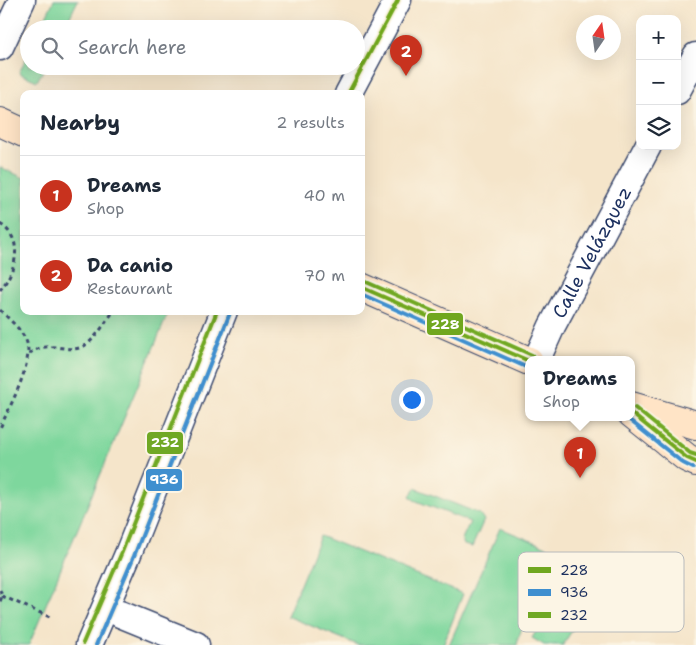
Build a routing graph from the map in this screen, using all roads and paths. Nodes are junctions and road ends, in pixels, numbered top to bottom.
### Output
1 (22, 0) edge
2 (398, 0) edge
3 (0, 47) edge
4 (696, 56) edge
5 (365, 62) edge
6 (358, 75) edge
7 (681, 84) edge
8 (350, 90) edge
9 (0, 122) edge
10 (20, 131) edge
11 (646, 150) edge
12 (0, 224) edge
13 (365, 289) edge
14 (0, 290) edge
15 (0, 310) edge
16 (111, 315) edge
17 (222, 315) edge
18 (28, 355) junction
19 (538, 356) edge
20 (525, 359) edge
21 (635, 407) edge
22 (635, 416) edge
23 (696, 425) edge
24 (0, 428) edge
25 (696, 462) edge
26 (0, 590) edge
27 (2, 596) junction
28 (0, 602) edge
29 (120, 614) dead end
30 (52, 618) dead end
31 (89, 645) edge
32 (196, 645) edge

1 - 3 street
2 - 5 street
4 - 7 street
6 - 8 street
9 - 10 street
11 - 19 street, Calle Velázquez
12 - 14 path
13 - 20 street
15 - 18 path
16 - 18 path
17 - 31 street
18 - 24 path
21 - 23 street
22 - 25 street
26 - 27 path
27 - 28 path
27 - 30 path
29 - 32 street

